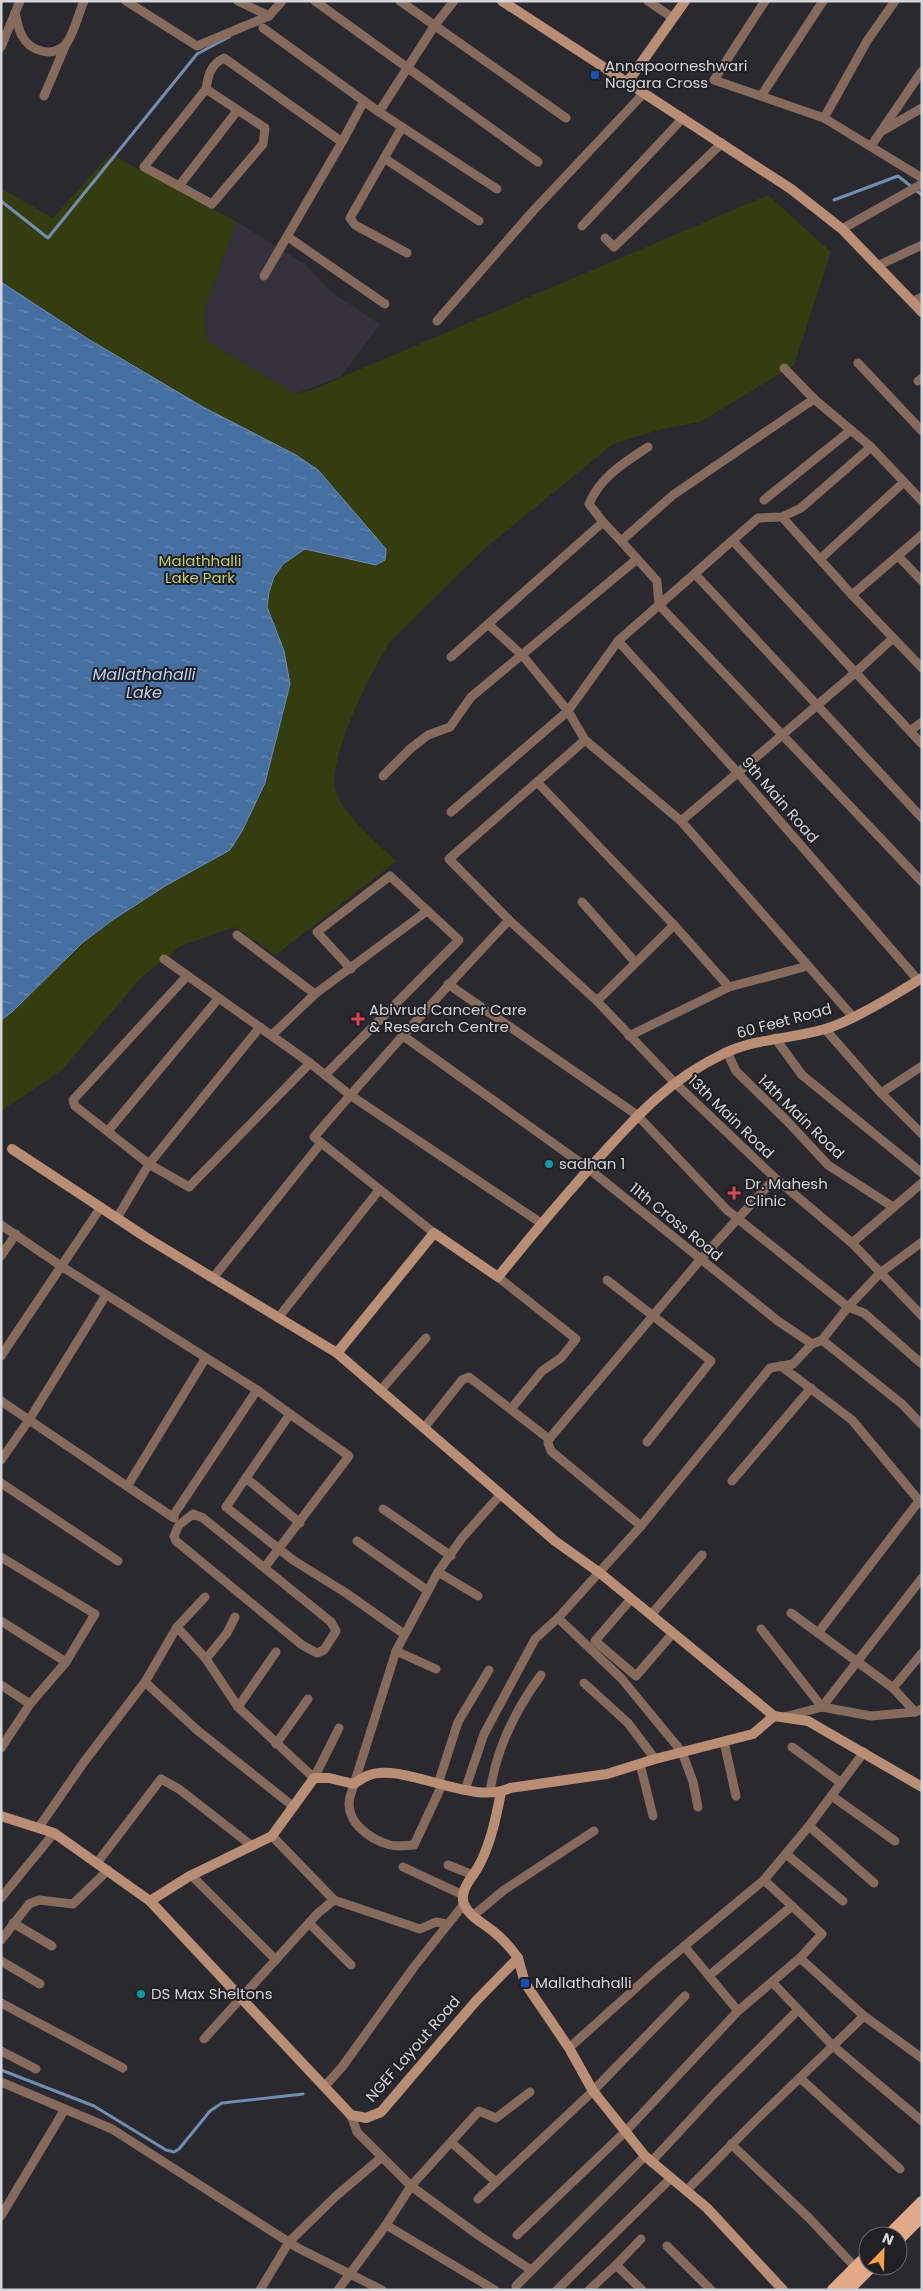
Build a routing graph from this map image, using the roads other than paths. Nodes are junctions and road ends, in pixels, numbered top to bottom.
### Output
1 (20, 1) edge
2 (84, 1) edge
3 (126, 1) edge
4 (238, 1) edge
5 (282, 1) edge
6 (315, 1) edge
7 (400, 1) edge
8 (454, 1) edge
9 (502, 1) edge
10 (648, 1) edge
11 (685, 1) edge
12 (765, 1) edge
13 (823, 1) edge
14 (895, 1) edge
15 (15, 13) junction
16 (269, 16) junction
17 (673, 18) junction
18 (435, 25) junction
19 (263, 28) dead end
20 (66, 44) junction
21 (1, 47) edge
22 (407, 69) junction
23 (922, 71) edge
24 (627, 83) junction
25 (206, 89) junction
26 (644, 93) junction
27 (44, 96) dead end
28 (760, 96) junction
29 (364, 100) junction
30 (922, 108) edge
31 (237, 111) junction
32 (379, 112) junction
33 (566, 118) dead end
34 (683, 118) junction
35 (824, 118) junction
36 (402, 127) junction
37 (882, 132) junction
38 (342, 142) junction
39 (722, 142) junction
40 (872, 146) junction
41 (384, 158) junction
42 (538, 162) dead end
43 (922, 178) edge
44 (922, 184) edge
45 (179, 186) junction
46 (496, 189) dead end
47 (479, 221) dead end
48 (582, 226) dead end
49 (842, 229) junction
50 (288, 237) junction
51 (605, 238) dead end
52 (922, 245) edge
53 (407, 253) dead end
54 (877, 266) junction
55 (264, 276) dead end
56 (917, 299) edge
57 (385, 304) dead end
58 (922, 312) edge
59 (437, 321) dead end
60 (858, 363) dead end
61 (784, 368) dead end
62 (814, 399) junction
63 (851, 430) junction
64 (922, 431) edge
65 (648, 446) dead end
66 (871, 447) junction
67 (904, 482) junction
68 (764, 500) dead end
69 (922, 501) edge
70 (782, 517) junction
71 (603, 522) junction
72 (922, 535) edge
73 (620, 541) junction
74 (733, 541) junction
75 (898, 556) junction
76 (637, 559) junction
77 (820, 559) junction
78 (695, 574) junction
79 (922, 582) edge
80 (852, 595) junction
81 (659, 605) junction
82 (488, 624) junction
83 (893, 638) junction
84 (618, 641) junction
85 (523, 656) junction
86 (451, 658) dead end
87 (922, 668) edge
88 (855, 672) junction
89 (817, 706) junction
90 (568, 711) junction
91 (922, 722) edge
92 (910, 731) junction
93 (782, 735) junction
94 (585, 740) junction
95 (922, 744) edge
96 (738, 773) junction
97 (383, 776) dead end
98 (537, 782) junction
99 (451, 812) dead end
100 (922, 818) edge
101 (681, 821) junction
102 (922, 882) edge
103 (582, 902) dead end
104 (427, 911) junction
105 (509, 920) junction
106 (674, 925) junction
107 (237, 935) dead end
108 (164, 959) dead end
109 (635, 962) junction
110 (808, 966) junction
111 (351, 969) junction
112 (186, 977) junction
113 (920, 979) edge
114 (448, 984) junction
115 (729, 987) junction
116 (315, 994) junction
117 (218, 999) junction
118 (597, 1001) junction
119 (852, 1017) junction
120 (260, 1027) junction
121 (825, 1029) junction
122 (272, 1035) junction
123 (402, 1035) junction
124 (629, 1036) junction
125 (775, 1038) junction
126 (727, 1052) junction
127 (310, 1063) junction
128 (922, 1066) edge
129 (325, 1075) junction
130 (674, 1082) junction
131 (881, 1094) junction
132 (350, 1095) junction
133 (637, 1115) junction
134 (108, 1131) junction
135 (922, 1134) edge
136 (321, 1143) junction
137 (12, 1149) dead end
138 (149, 1164) junction
139 (589, 1170) junction
140 (922, 1173) edge
141 (775, 1178) junction
142 (922, 1182) edge
143 (379, 1190) junction
144 (100, 1207) junction
145 (892, 1207) junction
146 (117, 1218) junction
147 (738, 1220) junction
148 (541, 1223) junction
149 (1, 1225) edge
150 (434, 1233) junction
151 (16, 1234) junction
152 (922, 1242) edge
153 (852, 1243) junction
154 (1, 1256) edge
155 (700, 1260) junction
156 (61, 1266) junction
157 (880, 1273) junction
158 (498, 1277) junction
159 (213, 1278) junction
160 (607, 1280) dead end
161 (106, 1295) junction
162 (848, 1307) junction
163 (920, 1311) edge
164 (654, 1315) junction
165 (278, 1318) junction
166 (426, 1338) dead end
167 (822, 1340) junction
168 (812, 1344) junction
169 (336, 1353) junction
170 (1, 1356) edge
171 (205, 1359) junction
172 (922, 1364) edge
173 (782, 1366) junction
174 (810, 1388) junction
175 (257, 1390) junction
176 (380, 1390) junction
177 (1, 1401) edge
178 (511, 1409) junction
179 (290, 1414) junction
180 (28, 1420) junction
181 (922, 1425) edge
182 (424, 1428) junction
183 (549, 1438) junction
184 (647, 1442) dead end
185 (1, 1460) edge
186 (246, 1478) junction
187 (732, 1481) dead end
188 (1, 1483) edge
189 (128, 1485) junction
190 (501, 1494) junction
191 (921, 1502) edge
192 (383, 1510) dead end
193 (176, 1520) junction
194 (300, 1523) junction
195 (641, 1526) junction
196 (357, 1540) dead end
197 (278, 1548) junction
198 (702, 1555) dead end
199 (1, 1556) edge
200 (451, 1556) junction
201 (118, 1560) dead end
202 (268, 1563) dead end
203 (438, 1572) junction
204 (600, 1573) junction
205 (922, 1578) edge
206 (428, 1591) junction
207 (478, 1596) dead end
208 (205, 1597) dead end
209 (631, 1599) junction
210 (791, 1613) dead end
211 (651, 1615) junction
212 (235, 1617) dead end
213 (558, 1618) junction
214 (1, 1621) edge
215 (177, 1627) junction
216 (761, 1629) dead end
217 (673, 1633) junction
218 (818, 1633) junction
219 (404, 1634) junction
220 (396, 1651) junction
221 (276, 1652) dead end
222 (922, 1653) edge
223 (206, 1659) junction
224 (66, 1662) junction
225 (857, 1662) junction
226 (436, 1669) dead end
227 (489, 1670) dead end
228 (541, 1675) dead end
229 (145, 1682) junction
230 (584, 1683) dead end
231 (1, 1685) edge
232 (893, 1688) junction
233 (308, 1699) dead end
234 (30, 1704) junction
235 (238, 1707) junction
236 (822, 1707) junction
237 (919, 1711) edge
238 (779, 1717) junction
239 (339, 1728) dead end
240 (724, 1742) junction
241 (276, 1744) junction
242 (792, 1747) dead end
243 (1, 1748) edge
244 (682, 1752) junction
245 (864, 1752) junction
246 (655, 1759) junction
247 (640, 1764) junction
248 (314, 1778) junction
249 (841, 1783) junction
250 (354, 1784) junction
251 (440, 1784) junction
252 (922, 1788) edge
253 (465, 1790) junction
254 (496, 1792) junction
255 (736, 1796) dead end
256 (832, 1796) junction
257 (294, 1806) junction
258 (698, 1807) dead end
259 (1, 1816) edge
260 (653, 1816) dead end
261 (809, 1826) junction
262 (39, 1827) junction
263 (594, 1831) dead end
264 (54, 1833) junction
265 (272, 1836) junction
266 (895, 1841) dead end
267 (252, 1846) junction
268 (786, 1854) junction
269 (97, 1863) junction
270 (448, 1865) dead end
271 (403, 1867) dead end
272 (108, 1870) junction
273 (191, 1875) junction
274 (473, 1875) junction
275 (764, 1880) junction
276 (874, 1883) dead end
277 (1, 1898) edge
278 (150, 1900) junction
279 (334, 1900) junction
280 (463, 1900) junction
281 (842, 1901) dead end
282 (792, 1906) junction
283 (474, 1915) junction
284 (13, 1923) junction
285 (309, 1923) junction
286 (448, 1924) junction
287 (1, 1940) edge
288 (52, 1946) dead end
289 (685, 1947) junction
290 (518, 1958) junction
291 (800, 1958) junction
292 (276, 1960) junction
293 (1, 1961) edge
294 (351, 1965) dead end
295 (710, 1975) junction
296 (772, 1982) junction
297 (40, 1984) dead end
298 (685, 1996) dead end
299 (242, 1998) junction
300 (1, 2002) edge
301 (798, 2010) junction
302 (738, 2011) junction
303 (864, 2016) junction
304 (204, 2039) dead end
305 (833, 2046) junction
306 (569, 2048) junction
307 (1, 2051) edge
308 (922, 2058) edge
309 (123, 2068) dead end
310 (36, 2069) dead end
311 (800, 2078) junction
312 (1, 2082) edge
313 (325, 2086) junction
314 (593, 2091) junction
315 (530, 2092) dead end
316 (65, 2109) junction
317 (351, 2116) junction
318 (922, 2121) edge
319 (626, 2131) junction
320 (452, 2143) junction
321 (731, 2144) junction
322 (382, 2157) junction
323 (648, 2159) junction
324 (900, 2168) dead end
325 (671, 2178) junction
326 (496, 2182) junction
327 (411, 2186) junction
328 (686, 2191) junction
329 (478, 2198) dead end
330 (922, 2202) edge
331 (1, 2216) edge
332 (922, 2216) edge
333 (386, 2225) junction
334 (898, 2226) edge
335 (908, 2230) edge
336 (517, 2235) dead end
337 (641, 2239) dead end
338 (289, 2242) junction
339 (667, 2246) dead end
340 (616, 2264) junction
341 (856, 2267) joint
342 (531, 2270) junction
343 (351, 2274) junction
344 (862, 2276) edge
345 (342, 2288) edge
346 (516, 2289) edge
347 (260, 2290) edge
348 (382, 2290) edge
349 (495, 2290) edge
350 (557, 2290) edge
351 (589, 2290) edge
352 (642, 2290) edge
353 (711, 2290) edge
354 (783, 2290) edge
355 (833, 2290) edge
356 (848, 2290) edge

1 - 15 street
2 - 20 street
3 - 16 street
4 - 16 street
5 - 16 street
6 - 22 street
7 - 18 street
8 - 18 street
9 - 24 street
10 - 17 street
11 - 17 street
12 - 28 street
13 - 28 street
14 - 35 street
15 - 20 street
15 - 21 street
17 - 24 street
18 - 22 street
18 - 33 street
19 - 29 street
20 - 27 street
22 - 32 street
22 - 42 street
23 - 37 street
24 - 26 street
25 - 31 street
25 - 38 street
25 - 45 street
26 - 34 street
26 - 59 street
28 - 35 street
29 - 32 street
29 - 38 street
30 - 37 street
31 - 45 street
31 - 45 street
32 - 36 street
34 - 39 street
34 - 48 street
35 - 40 street
36 - 41 street
36 - 46 street
37 - 40 street
38 - 50 street
39 - 49 street
39 - 51 street
40 - 43 street
41 - 47 street
41 - 53 street
44 - 49 street
49 - 54 street
50 - 55 street
50 - 57 street
52 - 54 street
54 - 56 street
56 - 58 street
60 - 64 street
61 - 62 street
62 - 63 street
62 - 73 street
63 - 66 street
63 - 68 street
65 - 71 street
66 - 67 street
66 - 70 street
67 - 69 street
67 - 77 street
70 - 74 street
70 - 77 street
71 - 73 street
71 - 82 street
72 - 75 street
73 - 76 street
74 - 78 street
74 - 88 street
75 - 79 street
75 - 80 street
76 - 81 street
76 - 85 street
77 - 80 street
78 - 81 street
78 - 89 street
80 - 83 street
81 - 84 street
81 - 93 street
82 - 85 street
82 - 86 street
83 - 87 street
83 - 88 street
84 - 90 street
84 - 96 street, 9th Main Road
85 - 90 street
85 - 97 street
88 - 89 street
88 - 92 street
89 - 93 street
89 - 100 street
90 - 94 street
90 - 99 street
91 - 92 street
92 - 95 street
93 - 96 street
93 - 102 street
94 - 98 street
94 - 101 street
96 - 101 street
96 - 113 street, 9th Main Road
98 - 105 street, 13th Main Road
98 - 106 street
101 - 110 street
103 - 109 street
104 - 111 street
104 - 111 street
104 - 129 street
105 - 114 street
105 - 118 street, 13th Main Road
106 - 109 street
106 - 115 street
107 - 116 street
108 - 112 street
109 - 118 street
110 - 115 street
110 - 119 street
111 - 116 street
112 - 117 street
112 - 134 street
113 - 119 street, 60 Feet Road
114 - 123 street
114 - 133 street
115 - 124 street
116 - 122 street
117 - 120 street
117 - 134 street
118 - 124 street, 13th Main Road
119 - 121 street, 60 Feet Road
120 - 122 street
120 - 138 street
121 - 125 street, 60 Feet Road
121 - 131 street
122 - 127 street
123 - 132 street
123 - 139 street, 11th Cross Road
124 - 130 street, 13th Main Road
125 - 126 street, 60 Feet Road
125 - 140 street
126 - 130 street, 60 Feet Road
126 - 145 street, 14th Main Road
127 - 129 street
127 - 138 street
128 - 131 street
129 - 132 street
130 - 133 street, 60 Feet Road
130 - 141 street, 13th Main Road
131 - 135 street
132 - 136 street
132 - 148 street
133 - 139 street, 60 Feet Road
133 - 147 street
134 - 138 street
136 - 143 street
136 - 159 street
137 - 144 street
138 - 146 street
139 - 148 street, 60 Feet Road
139 - 155 street, 11th Cross Road
141 - 147 street
141 - 153 street, 13th Main Road
142 - 145 street
143 - 150 street
143 - 165 street
144 - 146 street
144 - 156 street
145 - 153 street
146 - 159 street
147 - 155 street
147 - 162 street
148 - 158 street, 60 Feet Road
149 - 151 street
150 - 158 street
150 - 169 street
151 - 154 street
151 - 156 street
152 - 157 street
153 - 157 street, 13th Main Road
155 - 164 street
155 - 168 street, 11th Cross Road
156 - 161 street
156 - 170 street
157 - 162 street
157 - 163 street, 13th Main Road
158 - 178 street
159 - 165 street
160 - 164 street
161 - 171 street
161 - 180 street
162 - 167 street
162 - 172 street
164 - 183 street
164 - 184 street
165 - 169 street
166 - 176 street
167 - 168 street
167 - 181 street
168 - 173 street
169 - 176 street
171 - 175 street
171 - 189 street
173 - 174 street
173 - 195 street
174 - 187 street
174 - 191 street
175 - 179 street
175 - 193 street
176 - 182 street
177 - 180 street
178 - 182 street
178 - 183 street
179 - 186 street
179 - 194 street
180 - 185 street
180 - 189 street
182 - 190 street
183 - 195 street
186 - 194 street
186 - 197 street
188 - 201 street
189 - 193 street
190 - 200 street
190 - 204 street
191 - 218 street
192 - 200 street
193 - 193 street
194 - 197 street
195 - 204 street
196 - 206 street
197 - 202 street
197 - 219 street
198 - 211 street
199 - 224 street
200 - 203 street
203 - 206 street
203 - 207 street
204 - 209 street
204 - 213 street
205 - 225 street
206 - 219 street
208 - 215 street
209 - 211 street
209 - 217 street
210 - 218 street
211 - 217 street
212 - 223 street
213 - 244 street
213 - 253 street
214 - 224 street
215 - 223 street
215 - 229 street
216 - 236 street
217 - 238 street
218 - 225 street
219 - 220 street
220 - 226 street
220 - 250 street
221 - 235 street
222 - 232 street
223 - 235 street
224 - 234 street
225 - 232 street
225 - 236 street
227 - 251 street
228 - 254 street
229 - 257 street
229 - 262 street
230 - 246 street
231 - 234 street
232 - 237 street
233 - 241 street
234 - 243 street
235 - 241 street
236 - 237 street
236 - 238 street
238 - 240 street
238 - 245 street
239 - 248 street
240 - 244 street
240 - 255 street
241 - 248 street
242 - 249 street
244 - 246 street
244 - 258 street
245 - 249 street
245 - 252 street
246 - 247 street
247 - 254 street
247 - 260 street
248 - 250 street
248 - 257 street
249 - 256 street
250 - 251 street
250 - 251 street
251 - 253 street
253 - 254 street
254 - 274 street
256 - 261 street
256 - 266 street
257 - 265 street
259 - 262 street
261 - 268 street
261 - 276 street
262 - 264 street
263 - 283 street
264 - 269 street
264 - 277 street
265 - 267 street
265 - 279 street
267 - 269 street
267 - 273 street
268 - 275 street
268 - 281 street
269 - 272 street
270 - 274 street
271 - 280 street
272 - 278 street
272 - 284 street
273 - 278 street
273 - 292 street
274 - 280 street
275 - 282 street
275 - 289 street
278 - 299 street
279 - 285 street
279 - 286 street
280 - 283 street
280 - 286 street
282 - 291 street
282 - 295 street
283 - 290 street
284 - 287 street
284 - 288 street
285 - 292 street
285 - 294 street
286 - 313 street
289 - 295 street
289 - 306 street
290 - 306 street
290 - 317 street, NGEF Layout Road
291 - 296 street
291 - 303 street
292 - 299 street
293 - 297 street
295 - 302 street
296 - 301 street
296 - 302 street
298 - 314 street
299 - 304 street
299 - 313 street
300 - 309 street
301 - 305 street
301 - 323 street
302 - 319 street
303 - 305 street
303 - 308 street
305 - 311 street
305 - 318 street
306 - 314 street
307 - 310 street
311 - 321 street
311 - 324 street
312 - 316 street
313 - 317 street
314 - 319 street
314 - 326 street
315 - 320 street
316 - 331 street
316 - 338 street
317 - 322 street
319 - 323 street
319 - 336 street
320 - 326 street
320 - 327 street
321 - 328 street
321 - 341 street
322 - 327 street
322 - 338 street
323 - 325 street
323 - 342 street
325 - 328 street
325 - 350 street
326 - 329 street
327 - 333 street
327 - 342 street
328 - 354 street
330 - 334 main road
332 - 335 main road
333 - 343 street
333 - 349 street
337 - 340 street
338 - 343 street
338 - 347 street
339 - 353 street
340 - 351 street
340 - 352 street
341 - 355 main road
342 - 346 street
343 - 345 street
343 - 348 street
344 - 356 main road

